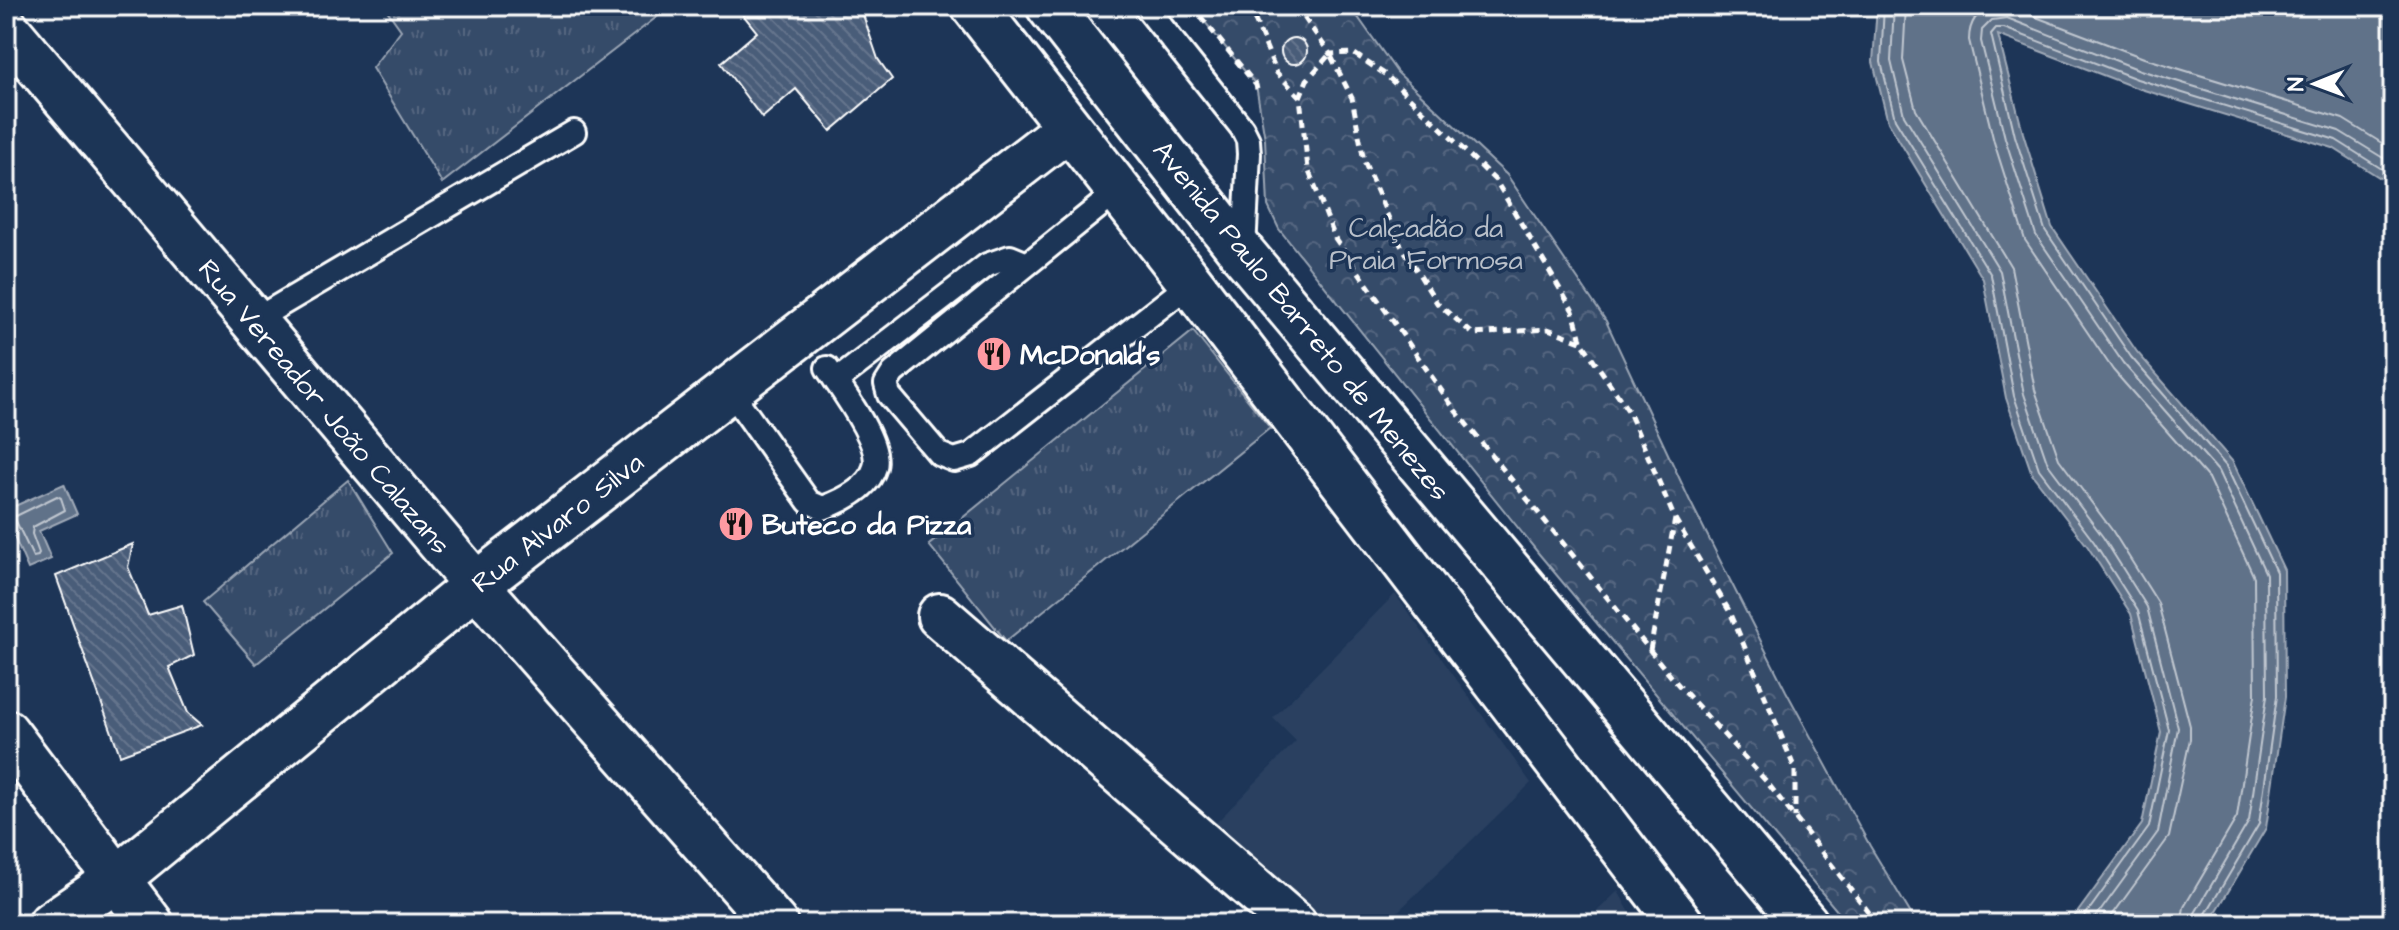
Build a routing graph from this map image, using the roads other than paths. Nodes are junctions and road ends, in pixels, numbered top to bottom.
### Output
1 (974, 6) edge
2 (1049, 6) edge
3 (1145, 6) edge
4 (6, 28) edge
5 (1068, 128) junction
6 (574, 132) dead end
7 (1118, 191) junction
8 (1244, 255) junction
9 (1027, 264) junction
10 (1191, 283) junction
11 (253, 321) junction
12 (729, 389) junction
13 (476, 585) junction
14 (940, 616) dead end
15 (6, 732) edge
16 (117, 879) junction
17 (51, 924) edge
18 (151, 924) edge
19 (775, 924) edge
20 (1294, 924) edge
21 (1681, 924) edge
22 (1806, 924) edge

1 - 5 street
2 - 8 street, Avenida Paulo Barreto de Menezes
3 - 8 lane
4 - 11 street, Rua Vereador João Calazans
5 - 7 street
5 - 12 street, Rua Alvaro Silva
6 - 11 lane
7 - 9 lane
7 - 10 street
8 - 22 street, Avenida Paulo Barreto de Menezes
9 - 10 lane
9 - 12 lane
10 - 21 street
11 - 13 street, Rua Vereador João Calazans
12 - 13 street, Rua Alvaro Silva
13 - 16 street, Rua Alvaro Silva
13 - 19 street, Rua Vereador João Calazans
14 - 20 street
15 - 16 street
16 - 17 street, Rua Alvaro Silva
16 - 18 street

